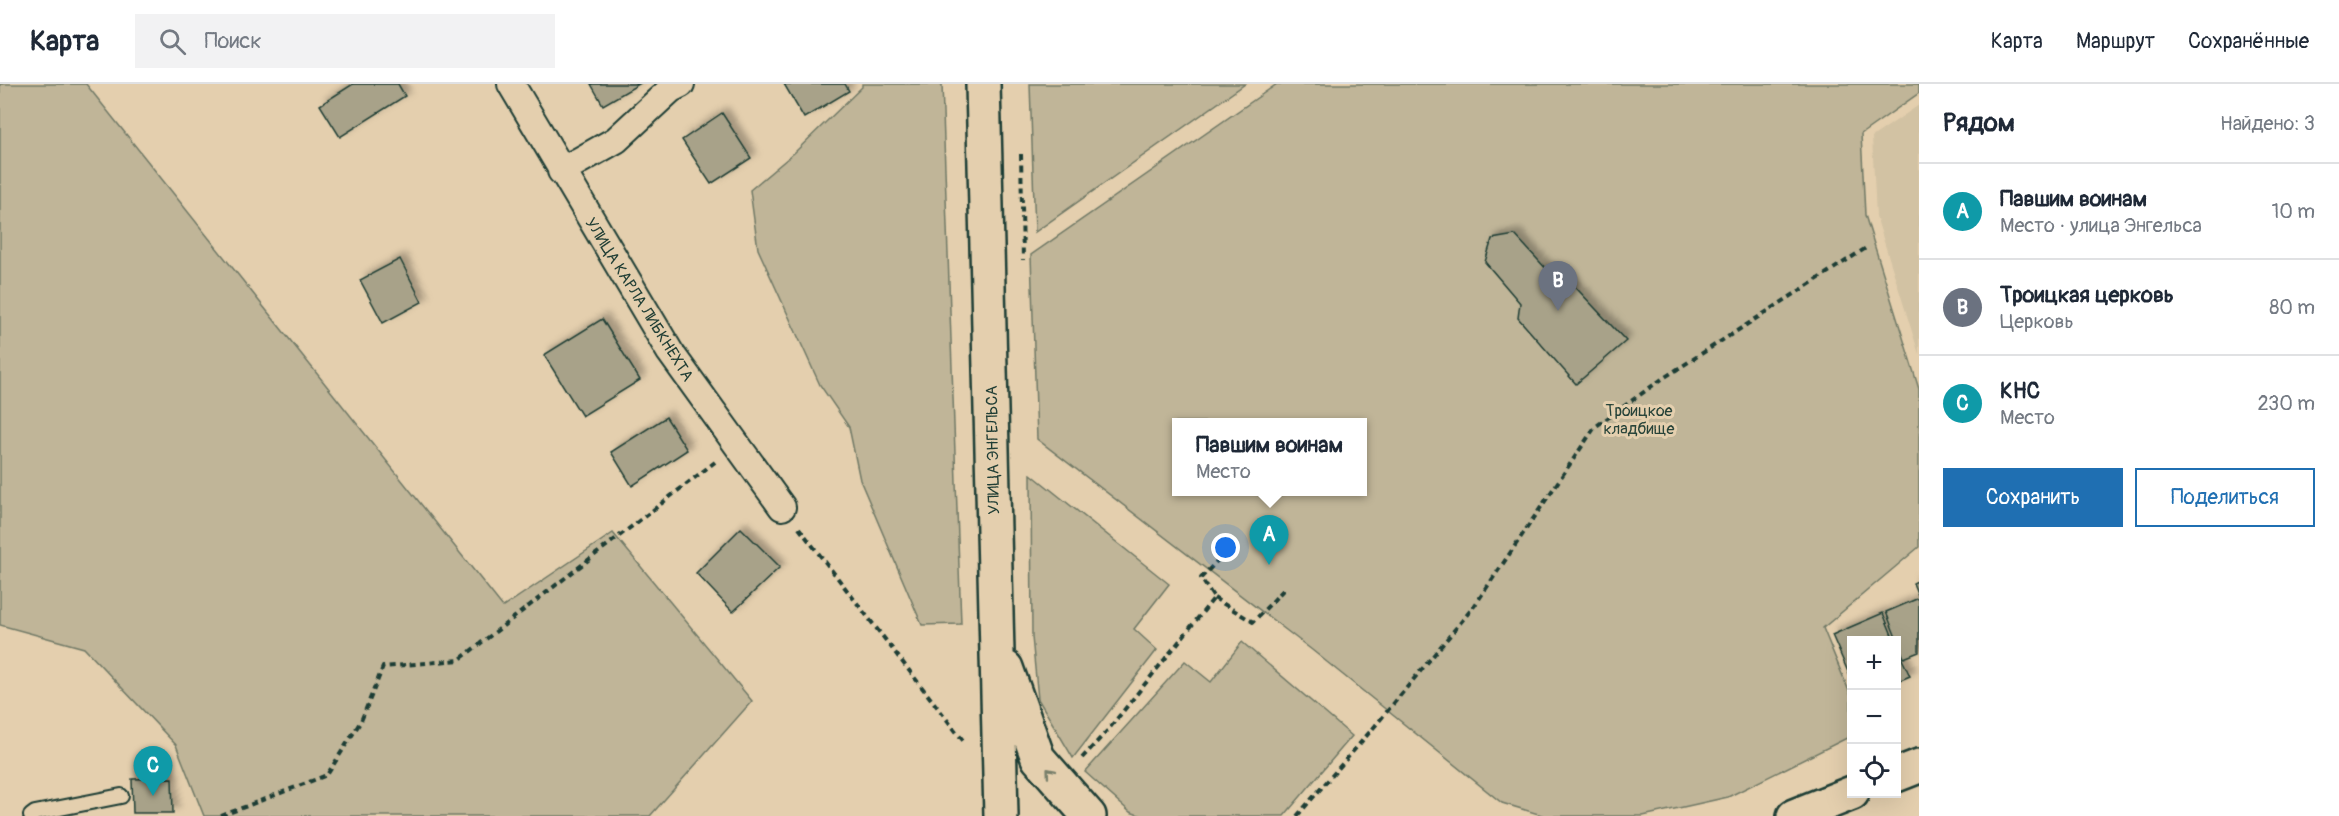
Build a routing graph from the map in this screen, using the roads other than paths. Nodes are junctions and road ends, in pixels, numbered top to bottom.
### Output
1 (511, 84) edge
2 (681, 84) edge
3 (983, 84) edge
4 (561, 171) junction
5 (782, 507) road end
6 (997, 643) junction
7 (1919, 766) edge
8 (1901, 773) edge
9 (1847, 795) edge
10 (121, 796) dead end
11 (31, 816) edge
12 (1001, 816) edge
13 (1089, 816) edge
14 (1794, 816) edge

1 - 4 street, УЛИЦА КАРЛА ЛИБКНЕХТА
2 - 4 street
3 - 6 main road, УЛИЦА ЭНГЕЛЬСА
4 - 5 street, УЛИЦА КАРЛА ЛИБКНЕХТА
6 - 12 main road, УЛИЦА ЭНГЕЛЬСА
13 -> 6 main road
7 - 8 main road
9 - 14 main road
10 - 11 lane

